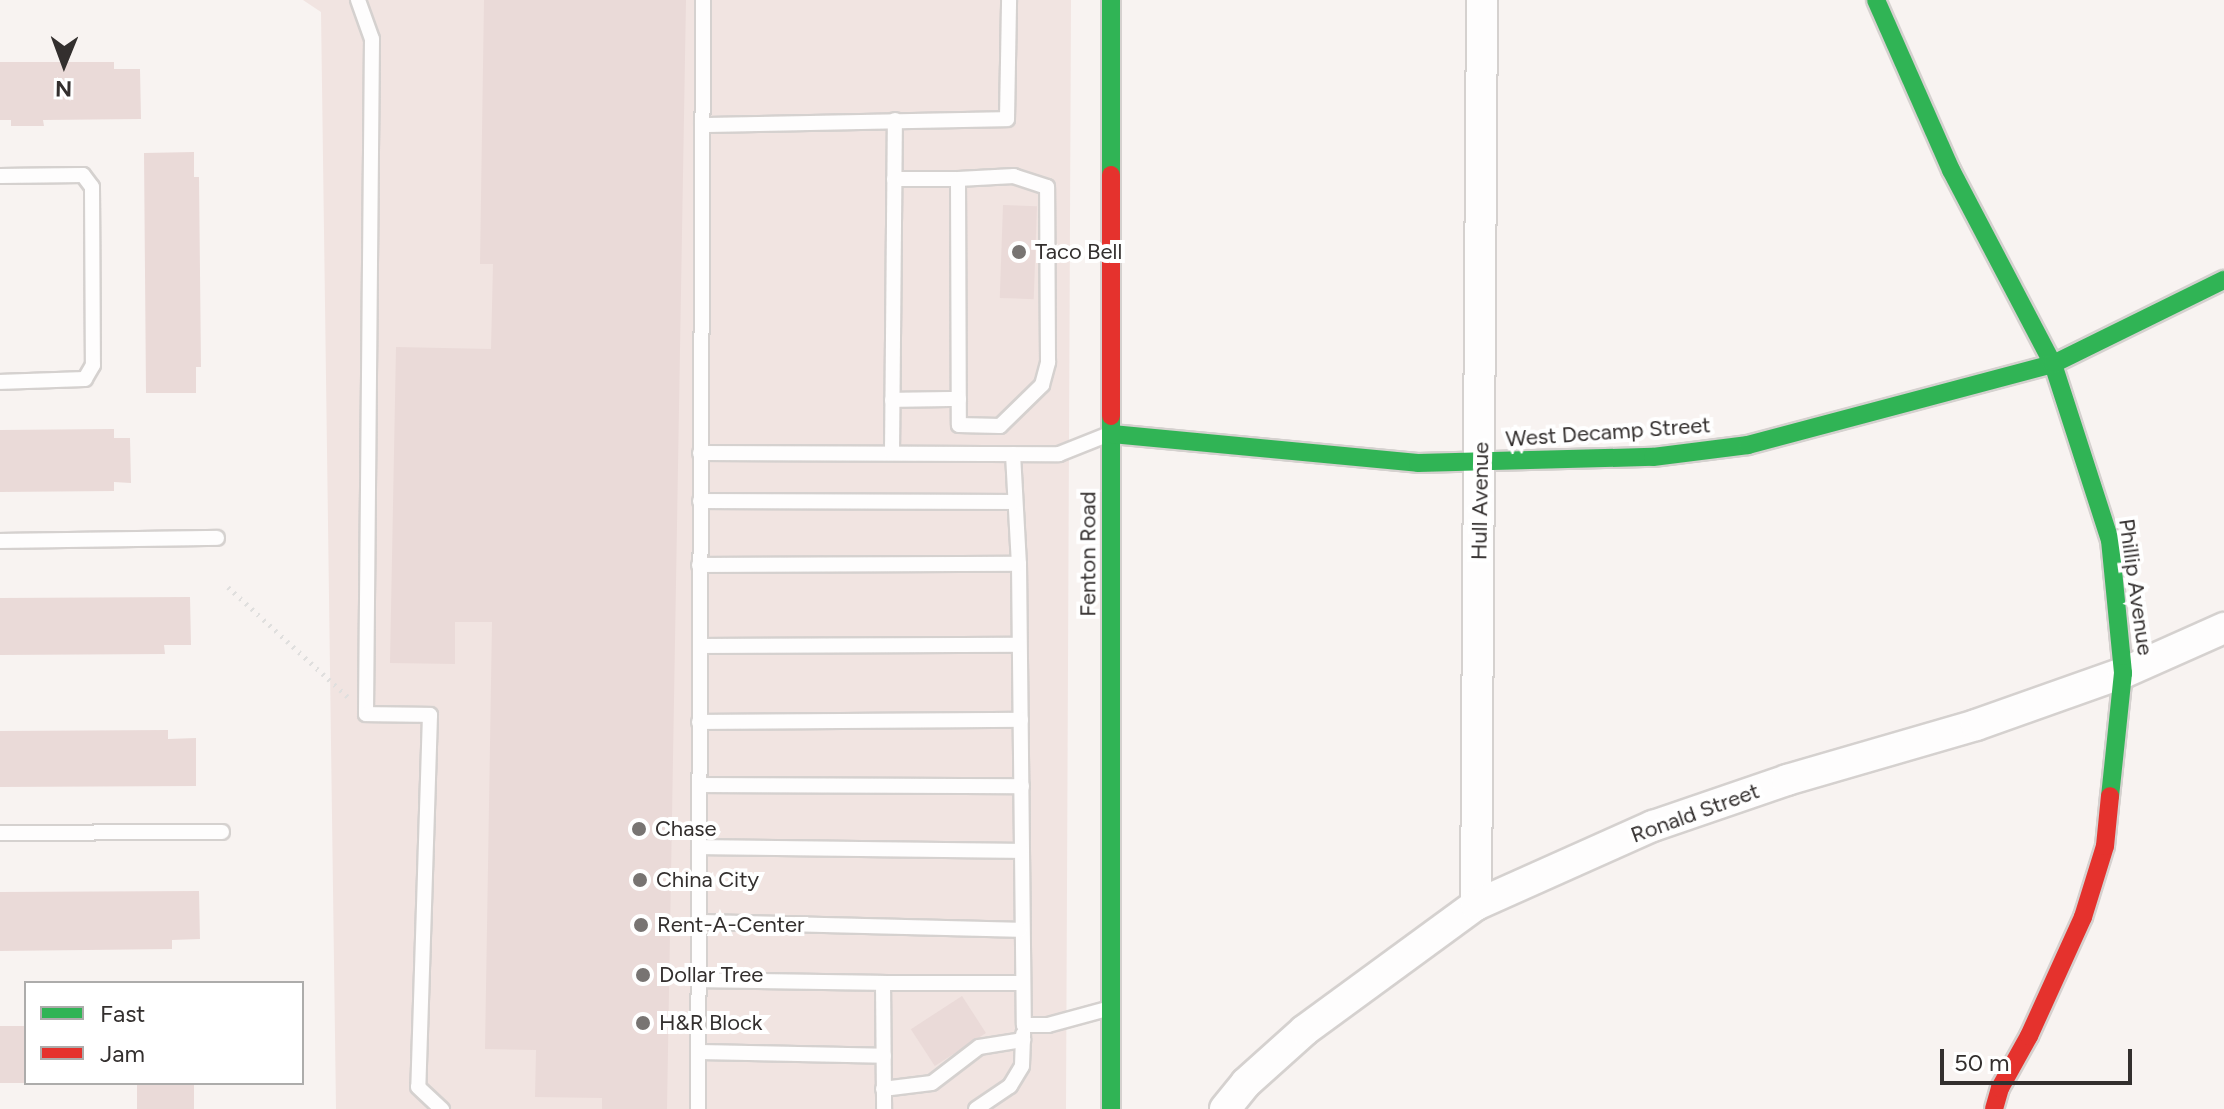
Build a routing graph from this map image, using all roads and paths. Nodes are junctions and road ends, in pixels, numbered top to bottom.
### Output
1 (358, 0) edge
2 (703, 0) edge
3 (1009, 0) edge
4 (1111, 0) edge
5 (1482, 0) edge
6 (1876, 0) edge
7 (895, 120) junction
8 (702, 125) junction
9 (0, 176) edge
10 (894, 179) junction
11 (958, 179) junction
12 (2224, 280) edge
13 (2053, 364) junction
14 (0, 382) edge
15 (959, 399) junction
16 (892, 400) junction
17 (1112, 434) junction
18 (700, 453) junction
19 (892, 453) junction
20 (1013, 454) junction
21 (1481, 464) junction
22 (700, 501) junction
23 (1015, 502) junction
24 (217, 538) dead end
25 (0, 541) edge
26 (1019, 564) junction
27 (699, 565) junction
28 (228, 587) dead end
29 (2224, 628) edge
30 (1019, 645) junction
31 (700, 646) junction
32 (2123, 673) junction
33 (366, 714) junction
34 (1021, 720) junction
35 (699, 722) junction
36 (699, 785) junction
37 (1022, 786) junction
38 (222, 832) dead end
39 (0, 833) edge
40 (699, 847) junction
41 (1021, 851) junction
42 (1476, 905) junction
43 (699, 922) junction
44 (1020, 930) junction
45 (698, 980) junction
46 (883, 983) junction
47 (1023, 983) junction
48 (1111, 1008) junction
49 (1024, 1033) junction
50 (700, 1052) junction
51 (884, 1056) junction
52 (883, 1089) junction
53 (442, 1109) edge
54 (698, 1109) edge
55 (884, 1109) edge
56 (976, 1109) edge
57 (1111, 1109) edge
58 (1225, 1109) edge
59 (1994, 1109) edge

1 - 33 lane
2 - 8 lane
3 - 7 lane
4 - 17 street, Fenton Road
5 - 21 street, Hull Avenue
6 - 13 street, Phillip Avenue
7 - 8 lane
7 - 10 lane
8 - 18 lane
9 - 14 lane
10 - 11 lane
10 - 16 lane
11 - 15 lane
11 - 15 lane
12 - 13 street, West Decamp Street
13 - 21 street, West Decamp Street
13 - 32 street, Phillip Avenue
15 - 16 lane
16 - 19 lane
17 - 20 lane
17 - 21 street, West Decamp Street
17 - 48 street, Fenton Road
18 - 19 lane
18 - 22 lane
19 - 20 lane
20 - 23 lane
21 - 42 street, Hull Avenue
22 - 23 lane
22 - 27 lane
23 - 26 lane
24 - 25 lane
26 - 27 lane
26 - 30 lane
27 - 31 lane
28 - 33 path
29 - 32 street, Ronald Street
30 - 31 lane
30 - 34 lane
31 - 35 lane
32 - 42 street, Ronald Street
32 - 59 street, Phillip Avenue
33 - 53 lane
34 - 35 lane
34 - 37 lane
35 - 36 lane
36 - 37 lane
36 - 40 lane
37 - 41 lane
38 - 39 lane
40 - 41 lane
40 - 43 lane
41 - 44 lane
42 - 58 street, Ronald Street
43 - 44 lane
43 - 45 lane
44 - 47 lane
45 - 46 lane
45 - 50 lane
46 - 47 lane
46 - 51 lane
47 - 49 lane
48 - 49 lane
48 - 57 street, Fenton Road
49 - 52 lane
49 - 56 lane
50 - 51 lane
50 - 54 lane
51 - 52 lane
52 - 55 lane

